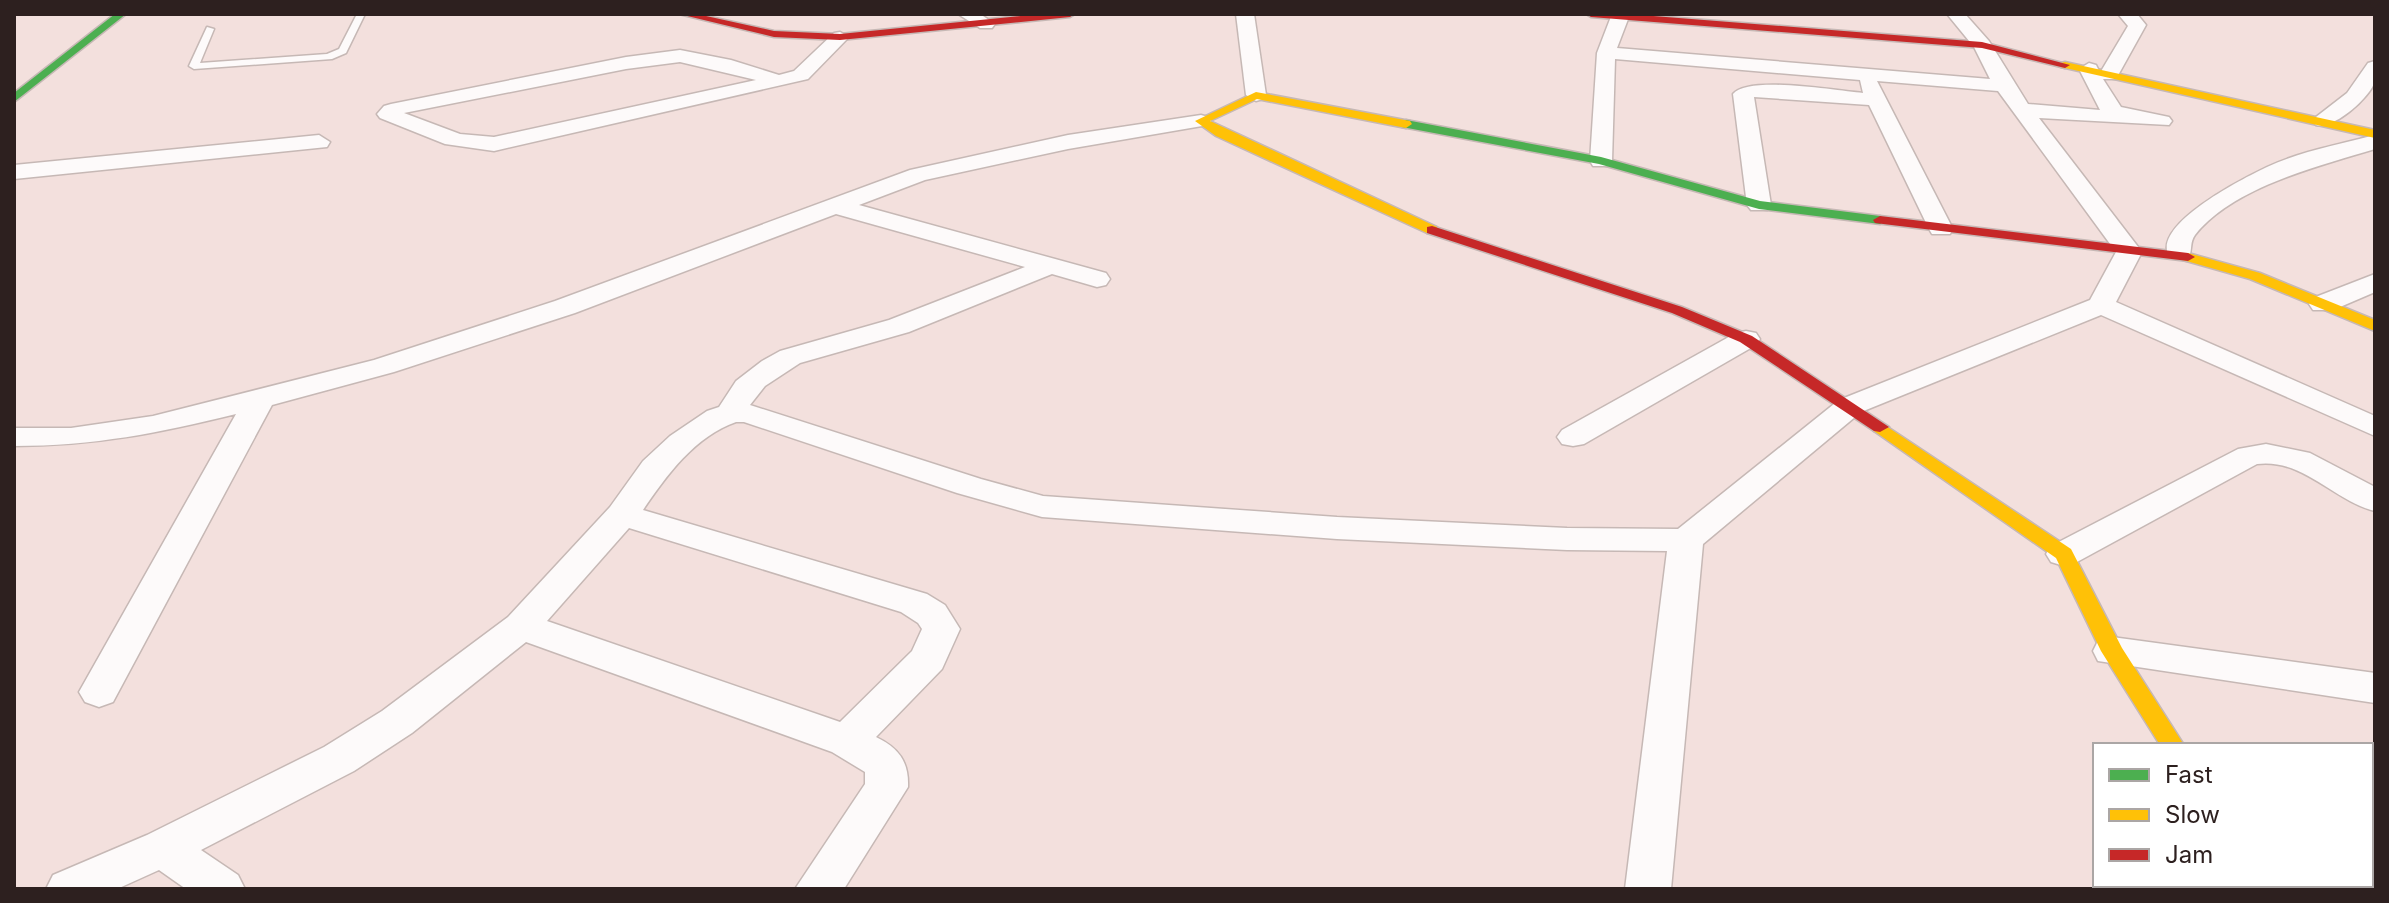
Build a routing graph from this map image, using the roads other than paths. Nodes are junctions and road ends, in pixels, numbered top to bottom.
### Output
1 (121, 14) edge
2 (361, 14) edge
3 (684, 14) edge
4 (967, 14) edge
5 (1070, 14) edge
6 (1245, 14) edge
7 (1591, 14) edge
8 (1956, 14) edge
9 (2127, 14) edge
10 (1622, 15) edge
11 (986, 24) junction
12 (210, 29) dead end
13 (840, 37) junction
14 (1982, 45) junction
15 (1606, 53) junction
16 (2375, 67) edge
17 (2089, 69) junction
18 (1864, 74) junction
19 (2109, 75) junction
20 (779, 81) junction
21 (1256, 95) junction
22 (2013, 98) junction
23 (14, 99) edge
24 (1877, 100) junction
25 (2118, 118) junction
26 (1201, 121) junction
27 (2162, 121) dead end
28 (2323, 121) junction
29 (2375, 134) edge
30 (319, 142) dead end
31 (2375, 142) edge
32 (1601, 161) junction
33 (14, 172) edge
34 (1759, 205) junction
35 (835, 206) junction
36 (1941, 229) junction
37 (2129, 252) junction
38 (2179, 253) junction
39 (1050, 266) junction
40 (1097, 279) dead end
41 (2375, 282) edge
42 (2323, 304) junction
43 (2101, 305) junction
44 (2375, 326) edge
45 (1746, 339) junction
46 (260, 399) junction
47 (1850, 406) junction
48 (733, 413) junction
49 (2375, 427) edge
50 (14, 437) edge
51 (1573, 437) dead end
52 (2375, 501) edge
53 (622, 515) junction
54 (1686, 540) junction
55 (2064, 554) junction
56 (521, 626) junction
57 (2112, 651) junction
58 (2375, 688) edge
59 (99, 692) dead end
60 (847, 741) junction
61 (2171, 743) edge
62 (163, 848) junction
63 (69, 889) edge
64 (222, 889) edge
65 (818, 889) edge
66 (1648, 889) edge

1 - 23 street
2 - 12 lane
3 - 13 street
4 - 11 street
5 - 11 street
6 - 21 street
7 - 10 street
8 - 14 street
9 - 19 street
10 - 14 street
10 - 15 street
11 - 13 street
13 - 20 street
14 - 17 street
14 - 22 street
15 - 18 street
15 - 32 street
16 - 28 street
17 - 19 street
17 - 25 street
18 - 22 street
18 - 24 street
19 - 28 street
20 - 20 street
21 - 26 street
21 - 32 street
22 - 25 street
22 - 37 street
24 - 34 street
24 - 36 street
25 - 27 street
26 - 35 street
26 - 45 street
28 - 29 street
30 - 33 street
31 - 38 street
32 - 34 street
34 - 36 street
35 - 39 street
35 - 46 street
36 - 37 street
37 - 38 street
37 - 43 street
38 - 42 street
39 - 40 street
39 - 48 street
41 - 42 street
42 - 44 street
43 - 47 street
43 - 49 street
45 - 47 street
45 - 51 street
46 - 50 street
46 - 59 street
47 - 54 street
47 - 55 street
48 - 53 street
48 - 54 street
52 - 55 street
53 - 56 street
53 - 60 street
54 - 66 street
55 - 57 street
56 - 60 street
56 - 62 street
57 - 58 street
57 - 61 street
60 - 65 street
62 - 63 street
62 - 64 street

